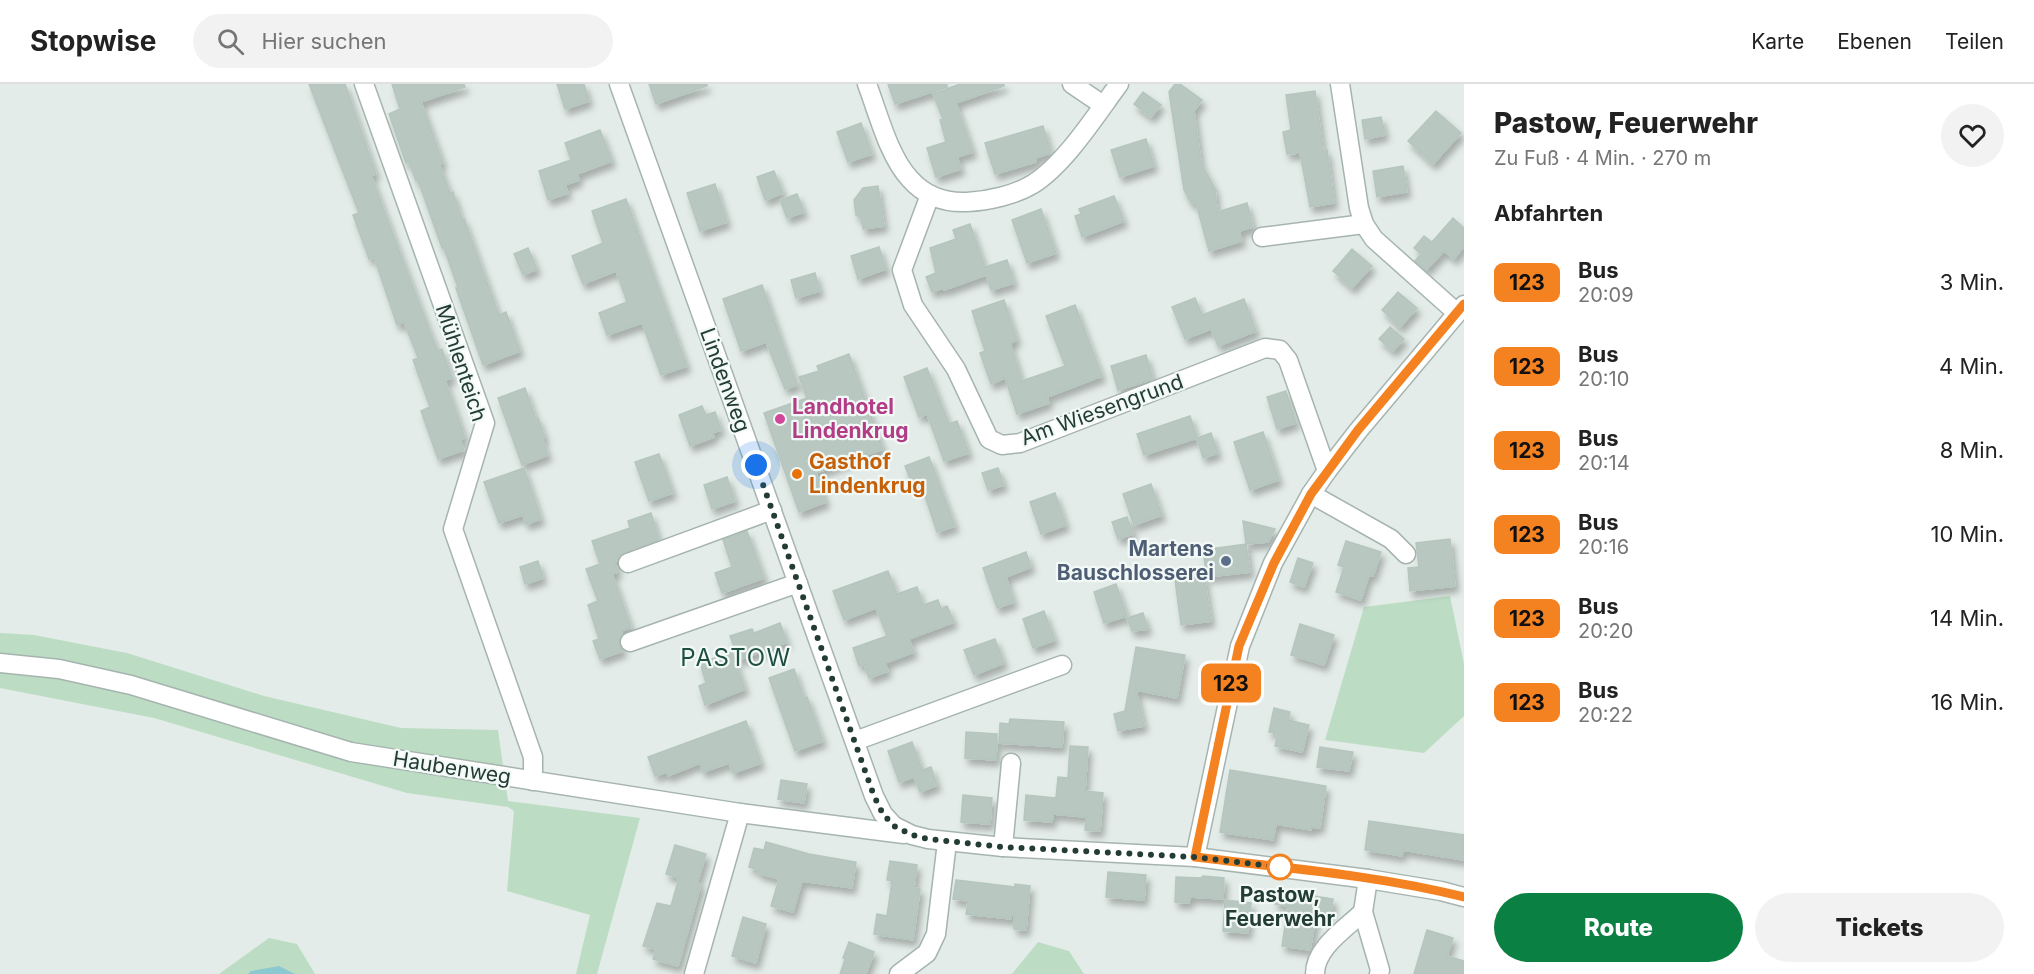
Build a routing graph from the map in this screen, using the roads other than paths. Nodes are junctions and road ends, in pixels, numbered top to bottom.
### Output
1 (364, 84) edge
2 (619, 84) edge
3 (867, 84) edge
4 (1072, 84) edge
5 (1119, 84) edge
6 (1340, 84) edge
7 (1103, 105) junction
8 (930, 195) junction
9 (1364, 224) junction
10 (1262, 237) dead end
11 (1460, 309) edge
12 (1328, 471) junction
13 (1311, 494) junction
14 (772, 510) junction
15 (1406, 554) dead end
16 (628, 563) dead end
17 (798, 583) junction
18 (630, 642) dead end
19 (0, 663) edge
20 (1062, 665) dead end
21 (855, 741) junction
22 (1011, 763) dead end
23 (533, 781) junction
24 (740, 813) junction
25 (912, 835) junction
26 (947, 842) junction
27 (1003, 847) junction
28 (1195, 857) junction
29 (1368, 879) junction
30 (1464, 897) edge
31 (1363, 912) junction
32 (694, 974) edge
33 (899, 974) edge
34 (1315, 974) edge
35 (1379, 974) edge

1 - 23 street, Mühlenteich
2 - 14 street, Lindenweg
3 - 8 street
4 - 7 street
5 - 7 street
6 - 9 street
7 - 8 street
8 - 12 street, Am Wiesengrund
9 - 10 street
9 - 11 street
11 - 12 street
12 - 13 street
13 - 15 street
13 - 28 street
14 - 16 street
14 - 17 street, Lindenweg
17 - 18 street
17 - 21 street, Lindenweg
19 - 23 street, Haubenweg
20 - 21 street
21 - 25 street, Lindenweg
22 - 27 street
23 - 24 street, Haubenweg
24 - 25 street, Haubenweg
24 - 32 street
25 - 26 street, Lindenweg
26 - 27 street, Lindenweg
26 - 33 street
27 - 28 street, Lindenweg
28 - 29 street, Lindenweg
29 - 30 street, Lindenweg
29 - 31 street
31 - 34 street
31 - 35 street

